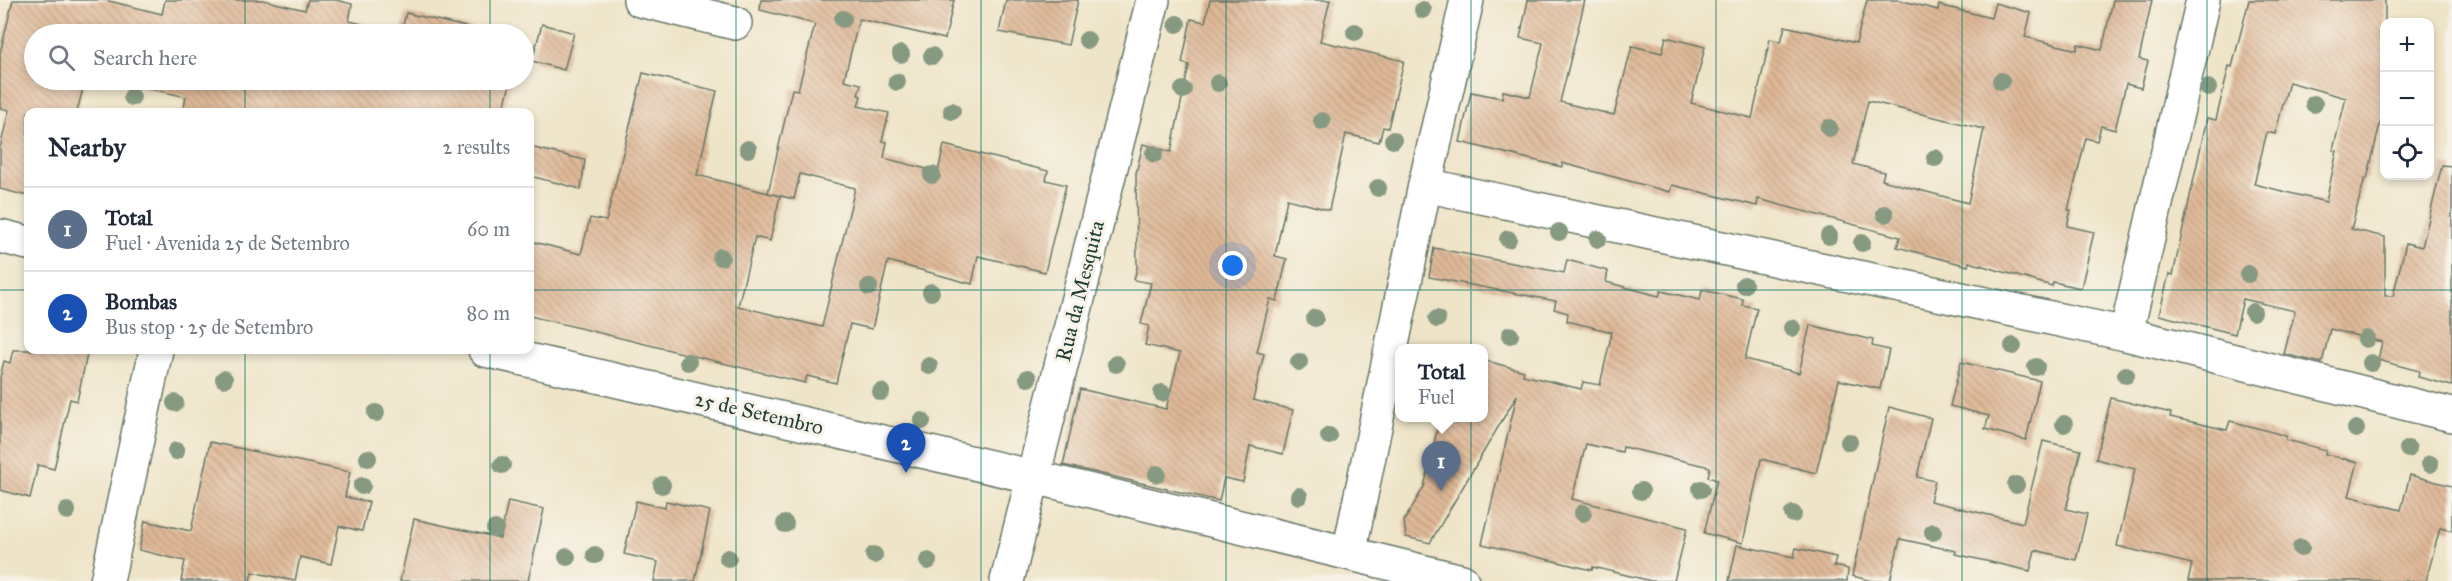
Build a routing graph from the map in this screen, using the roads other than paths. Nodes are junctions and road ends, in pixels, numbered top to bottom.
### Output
1 (640, 0) edge
2 (1153, 0) edge
3 (1467, 0) edge
4 (2203, 0) edge
5 (735, 23) dead end
6 (1425, 185) junction
7 (0, 236) edge
8 (24, 242) edge
9 (2126, 334) junction
10 (155, 354) edge
11 (501, 354) edge
12 (2452, 415) edge
13 (1034, 477) junction
14 (1349, 553) junction
15 (106, 581) edge
16 (1007, 581) edge
17 (1461, 581) edge

1 - 5 street
2 - 13 street, Rua da Mesquita
3 - 6 street
4 - 9 street
6 - 9 street
6 - 14 street
7 - 8 street
9 - 12 street
10 - 15 street
11 - 13 street, 25 de Setembro
13 - 14 street, 25 de Setembro
13 - 16 street, Rua da Mesquita
14 - 17 street, 25 de Setembro

